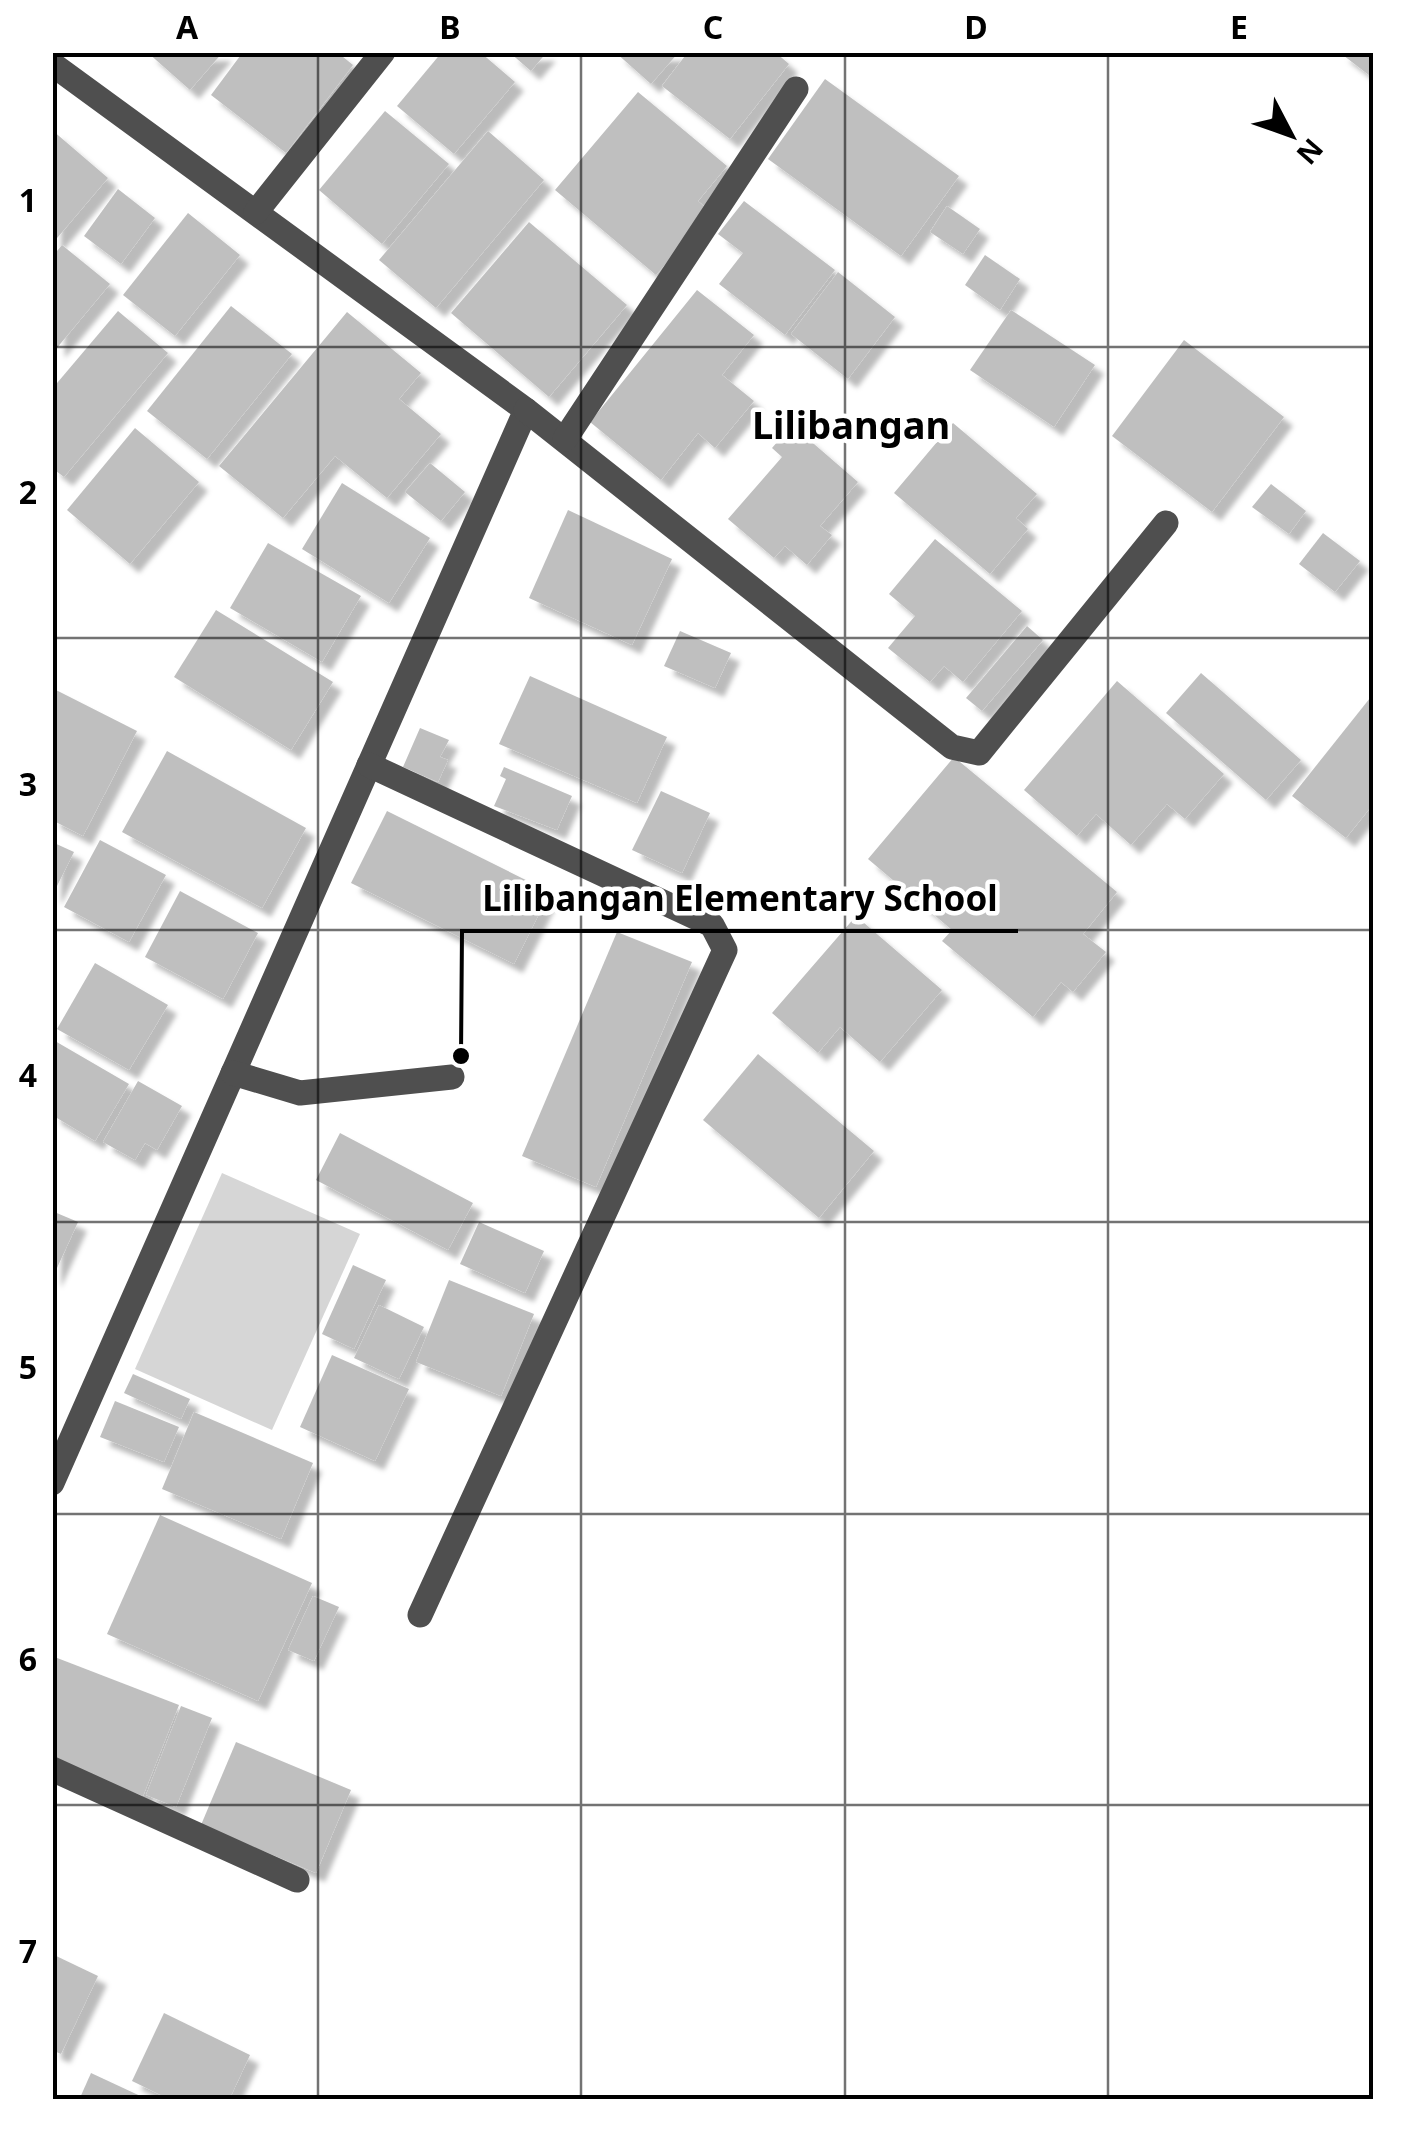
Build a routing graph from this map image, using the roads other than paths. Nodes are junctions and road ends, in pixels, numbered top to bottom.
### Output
1 (384, 52) edge
2 (52, 64) edge
3 (796, 89) dead end
4 (256, 212) junction
5 (526, 410) junction
6 (565, 439) junction
7 (1166, 523) dead end
8 (369, 766) junction
9 (233, 1073) junction
10 (452, 1078) dead end
11 (52, 1483) edge
12 (420, 1615) dead end
13 (52, 1768) edge
14 (297, 1880) dead end

1 - 4 street
2 - 4 street
3 - 6 street
4 - 5 street
5 - 6 street
5 - 8 street
6 - 7 street
8 - 9 street
8 - 12 street
9 - 10 street
9 - 11 street
13 - 14 street

